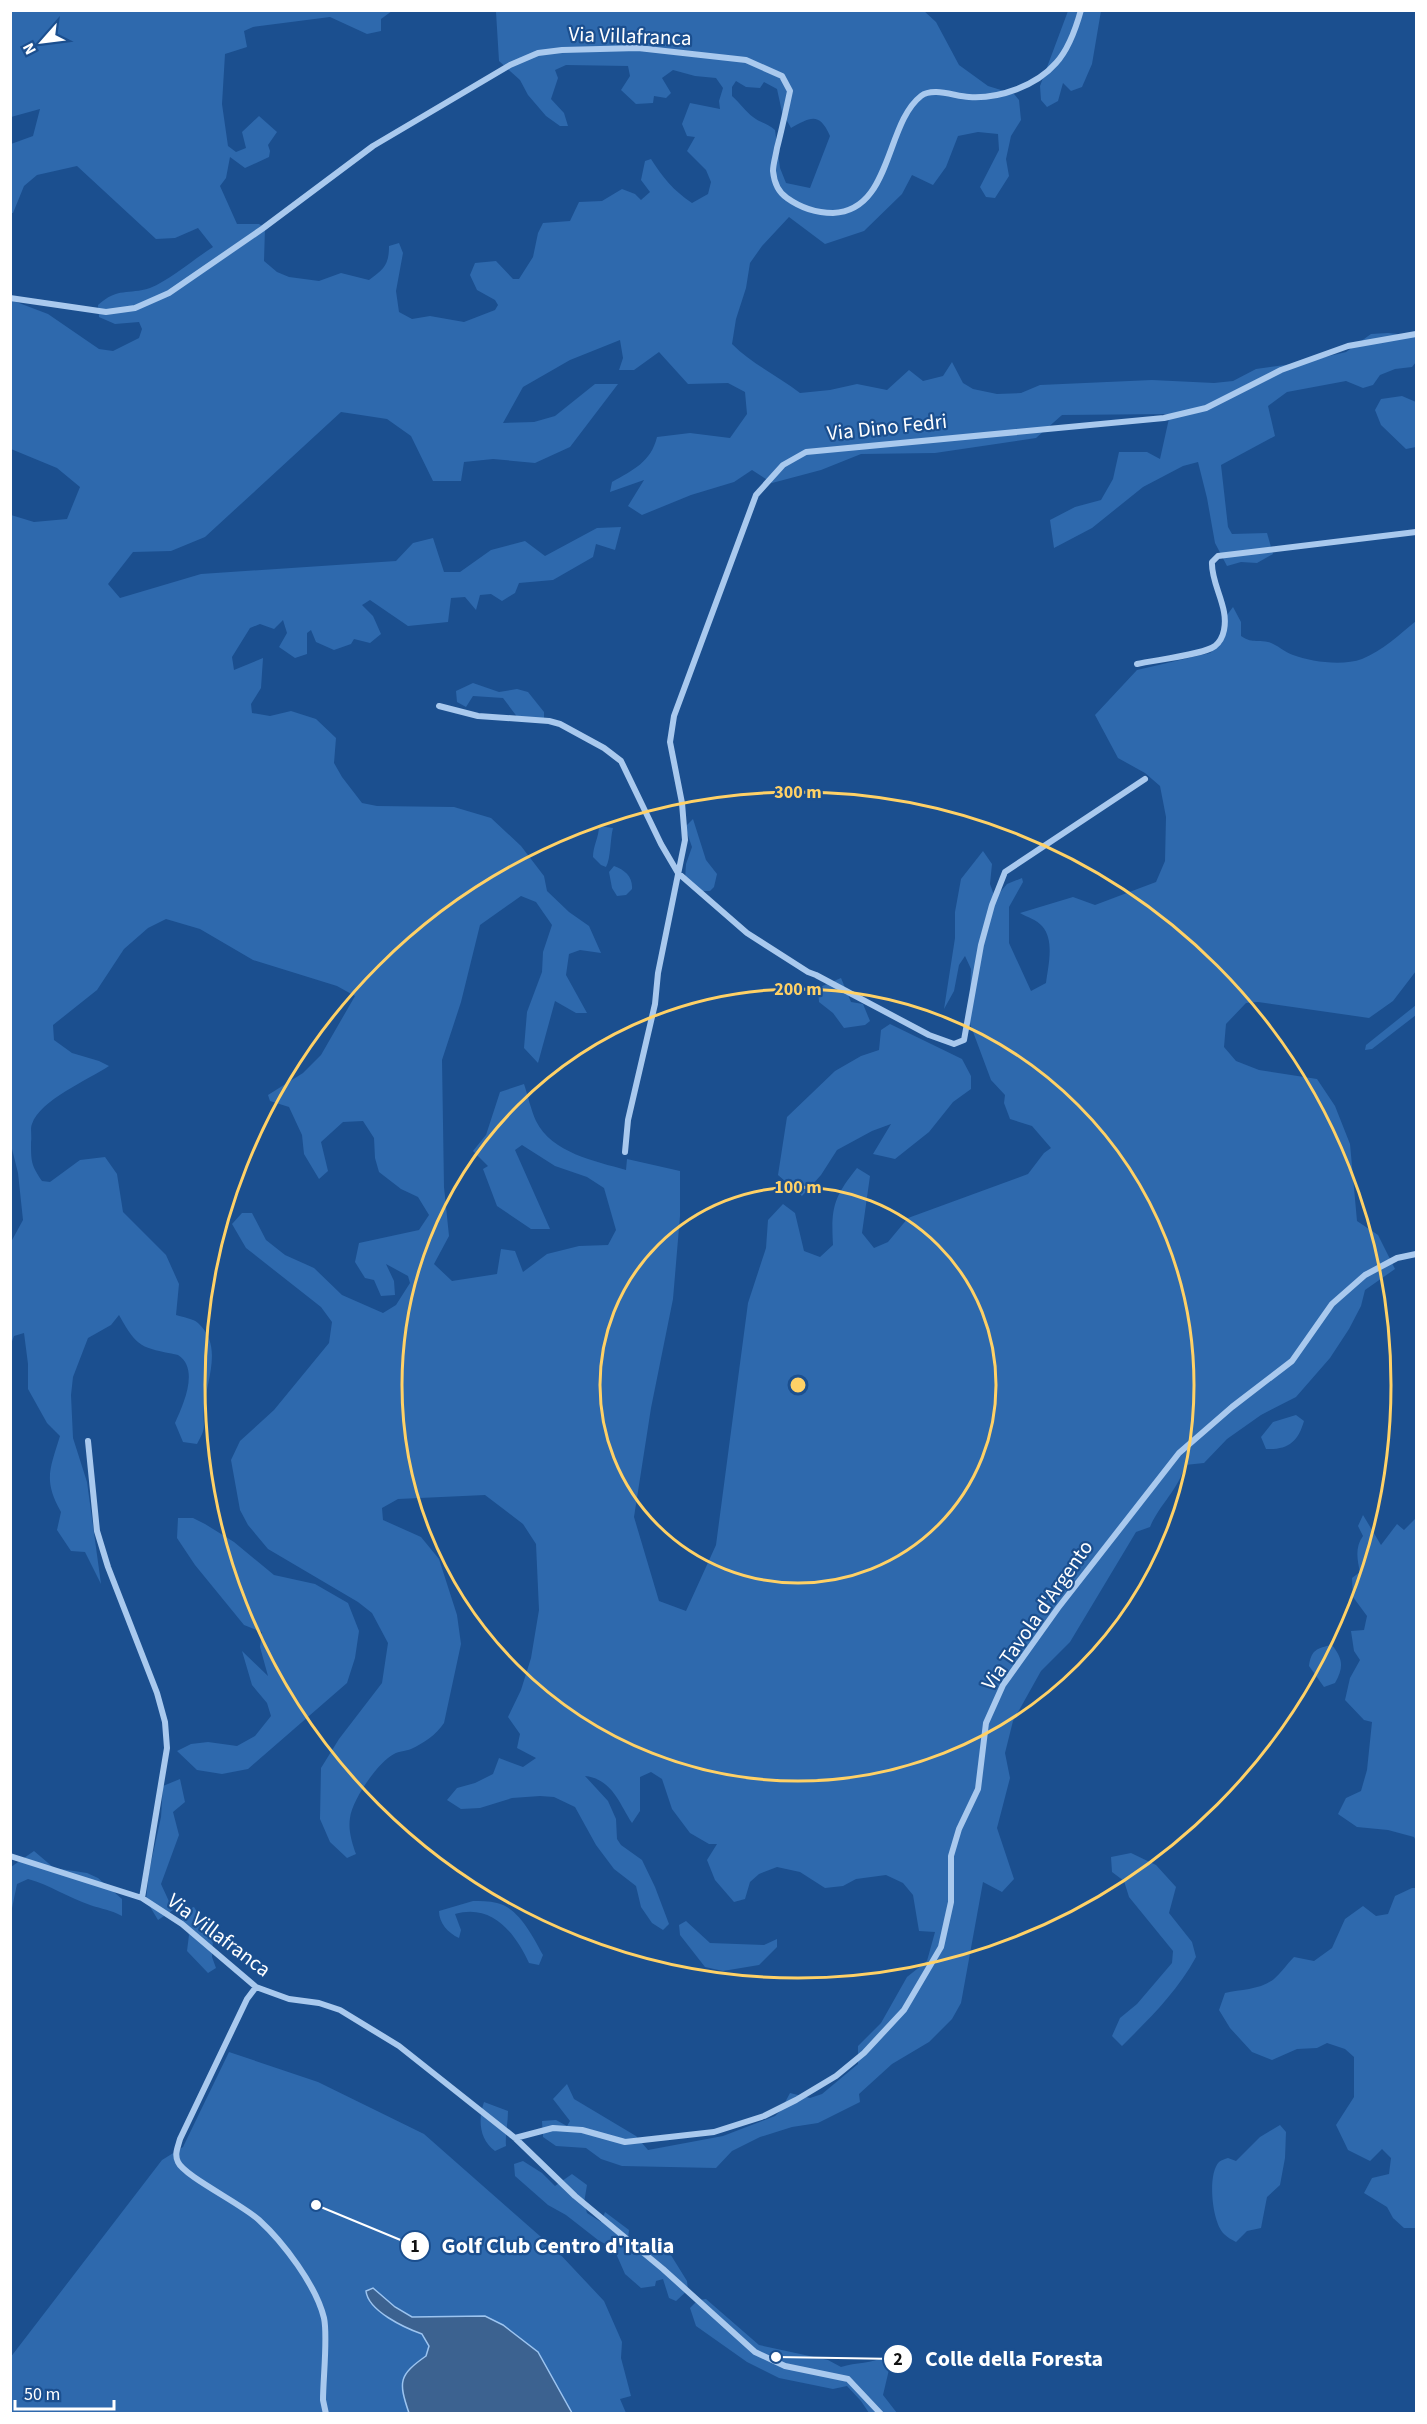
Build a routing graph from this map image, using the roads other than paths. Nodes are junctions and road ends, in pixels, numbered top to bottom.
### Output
1 (1081, 10) edge
2 (10, 298) edge
3 (1416, 334) edge
4 (1416, 532) edge
5 (1137, 664) dead end
6 (439, 706) dead end
7 (1145, 779) dead end
8 (678, 873) junction
9 (625, 1152) dead end
10 (1416, 1254) edge
11 (88, 1441) dead end
12 (10, 1856) edge
13 (142, 1898) junction
14 (255, 1988) junction
15 (515, 2138) junction
16 (326, 2414) edge
17 (881, 2414) edge

1 - 2 street, Via Villafranca
3 - 8 street, Via Dino Fedri
4 - 5 street
6 - 8 street
7 - 8 street
8 - 9 street, Via Dino Fedri
10 - 15 street, Via Tavola d'Argento
11 - 13 street
12 - 13 street, Via Villafranca
13 - 14 street, Via Villafranca
14 - 15 street, Via Villafranca
14 - 16 street
15 - 17 street, Via Villafranca

